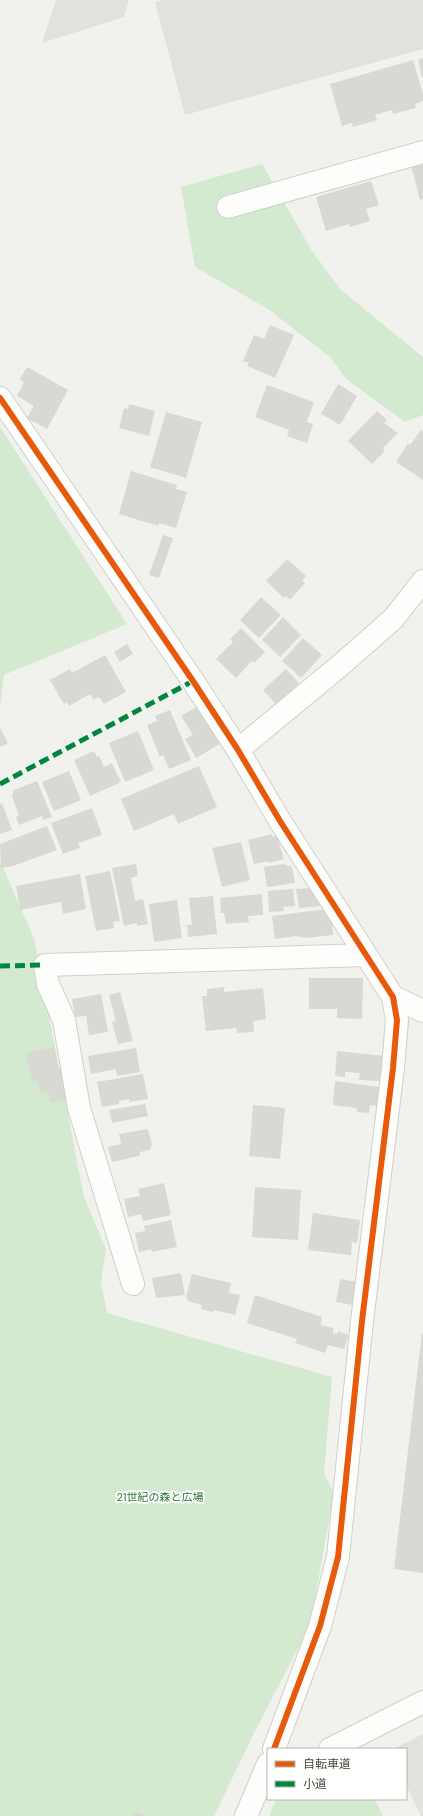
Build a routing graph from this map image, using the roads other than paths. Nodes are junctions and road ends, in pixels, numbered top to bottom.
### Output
1 (423, 152) edge
2 (228, 207) dead end
3 (0, 398) edge
4 (423, 581) edge
5 (238, 750) junction
6 (366, 954) junction
7 (393, 997) junction
8 (423, 1011) edge
9 (133, 1284) dead end
10 (423, 1702) edge
11 (274, 1748) edge
12 (332, 1748) edge
13 (267, 1766) edge
14 (246, 1816) edge

1 - 2 street
3 - 5 street
4 - 5 street
5 - 6 street
6 - 7 street
6 - 9 street
7 - 8 street
7 - 11 street
10 - 12 street
13 - 14 street

